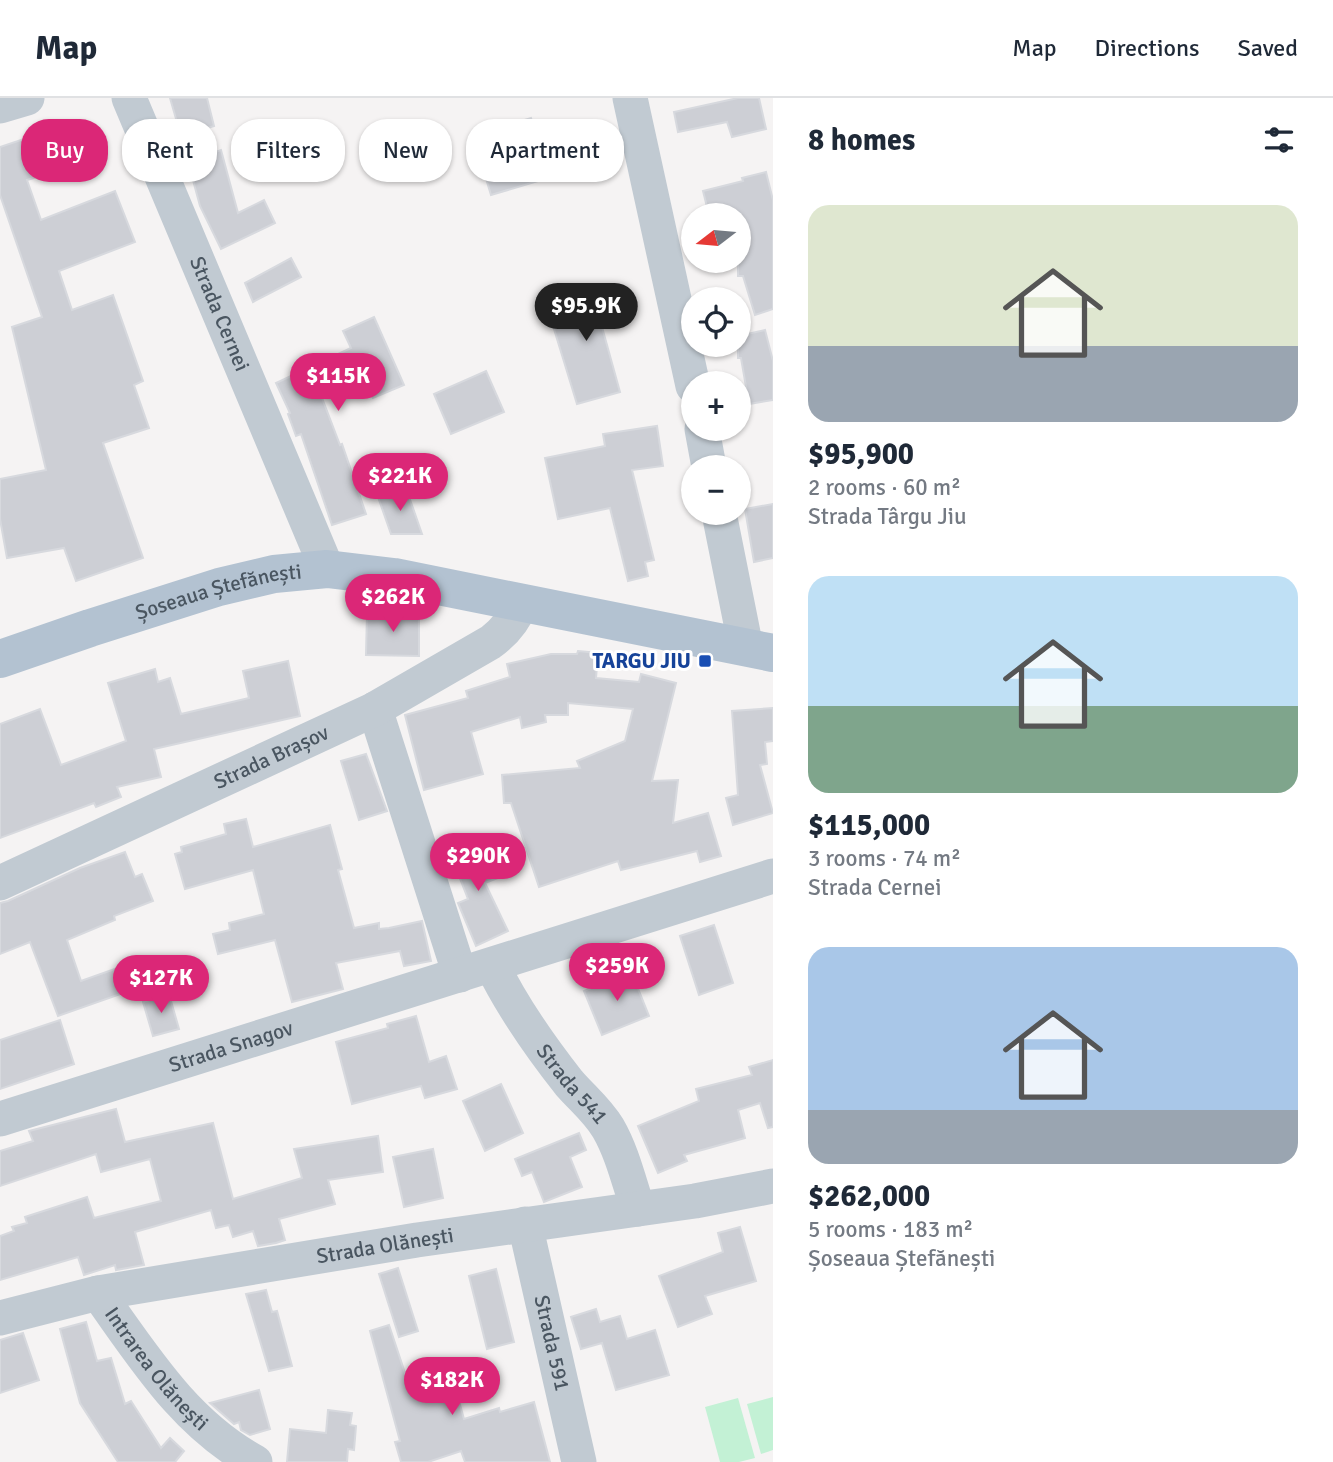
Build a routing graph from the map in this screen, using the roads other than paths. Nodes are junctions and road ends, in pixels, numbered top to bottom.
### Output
1 (27, 98) edge
2 (129, 98) edge
3 (629, 98) edge
4 (0, 106) edge
5 (690, 371) edge
6 (723, 525) edge
7 (327, 569) junction
8 (522, 602) junction
9 (759, 650) edge
10 (0, 659) edge
11 (375, 709) junction
12 (773, 876) edge
13 (0, 883) edge
14 (476, 970) junction
15 (0, 1119) edge
16 (773, 1186) edge
17 (638, 1209) junction
18 (525, 1224) junction
19 (98, 1293) junction
20 (0, 1318) edge
21 (255, 1462) edge
22 (579, 1462) edge

1 - 4 street
2 - 7 street, Strada Cernei
3 - 5 street
6 - 9 street
7 - 8 main road, Șoseaua Ștefănești
7 - 10 main road, Șoseaua Ștefănești
8 - 9 main road, Șoseaua Ștefănești
8 - 11 street, Strada Brașov
11 - 13 street, Strada Brașov
11 - 14 street
12 - 14 street, Strada Snagov
14 - 15 street, Strada Snagov
14 - 17 street, Strada 541
16 - 17 street, Strada Olănești
17 - 18 street, Strada Olănești
18 - 19 street, Strada Olănești
18 - 22 street, Strada 591
19 - 20 street, Strada Olănești
19 - 21 street, Intrarea Olănești

